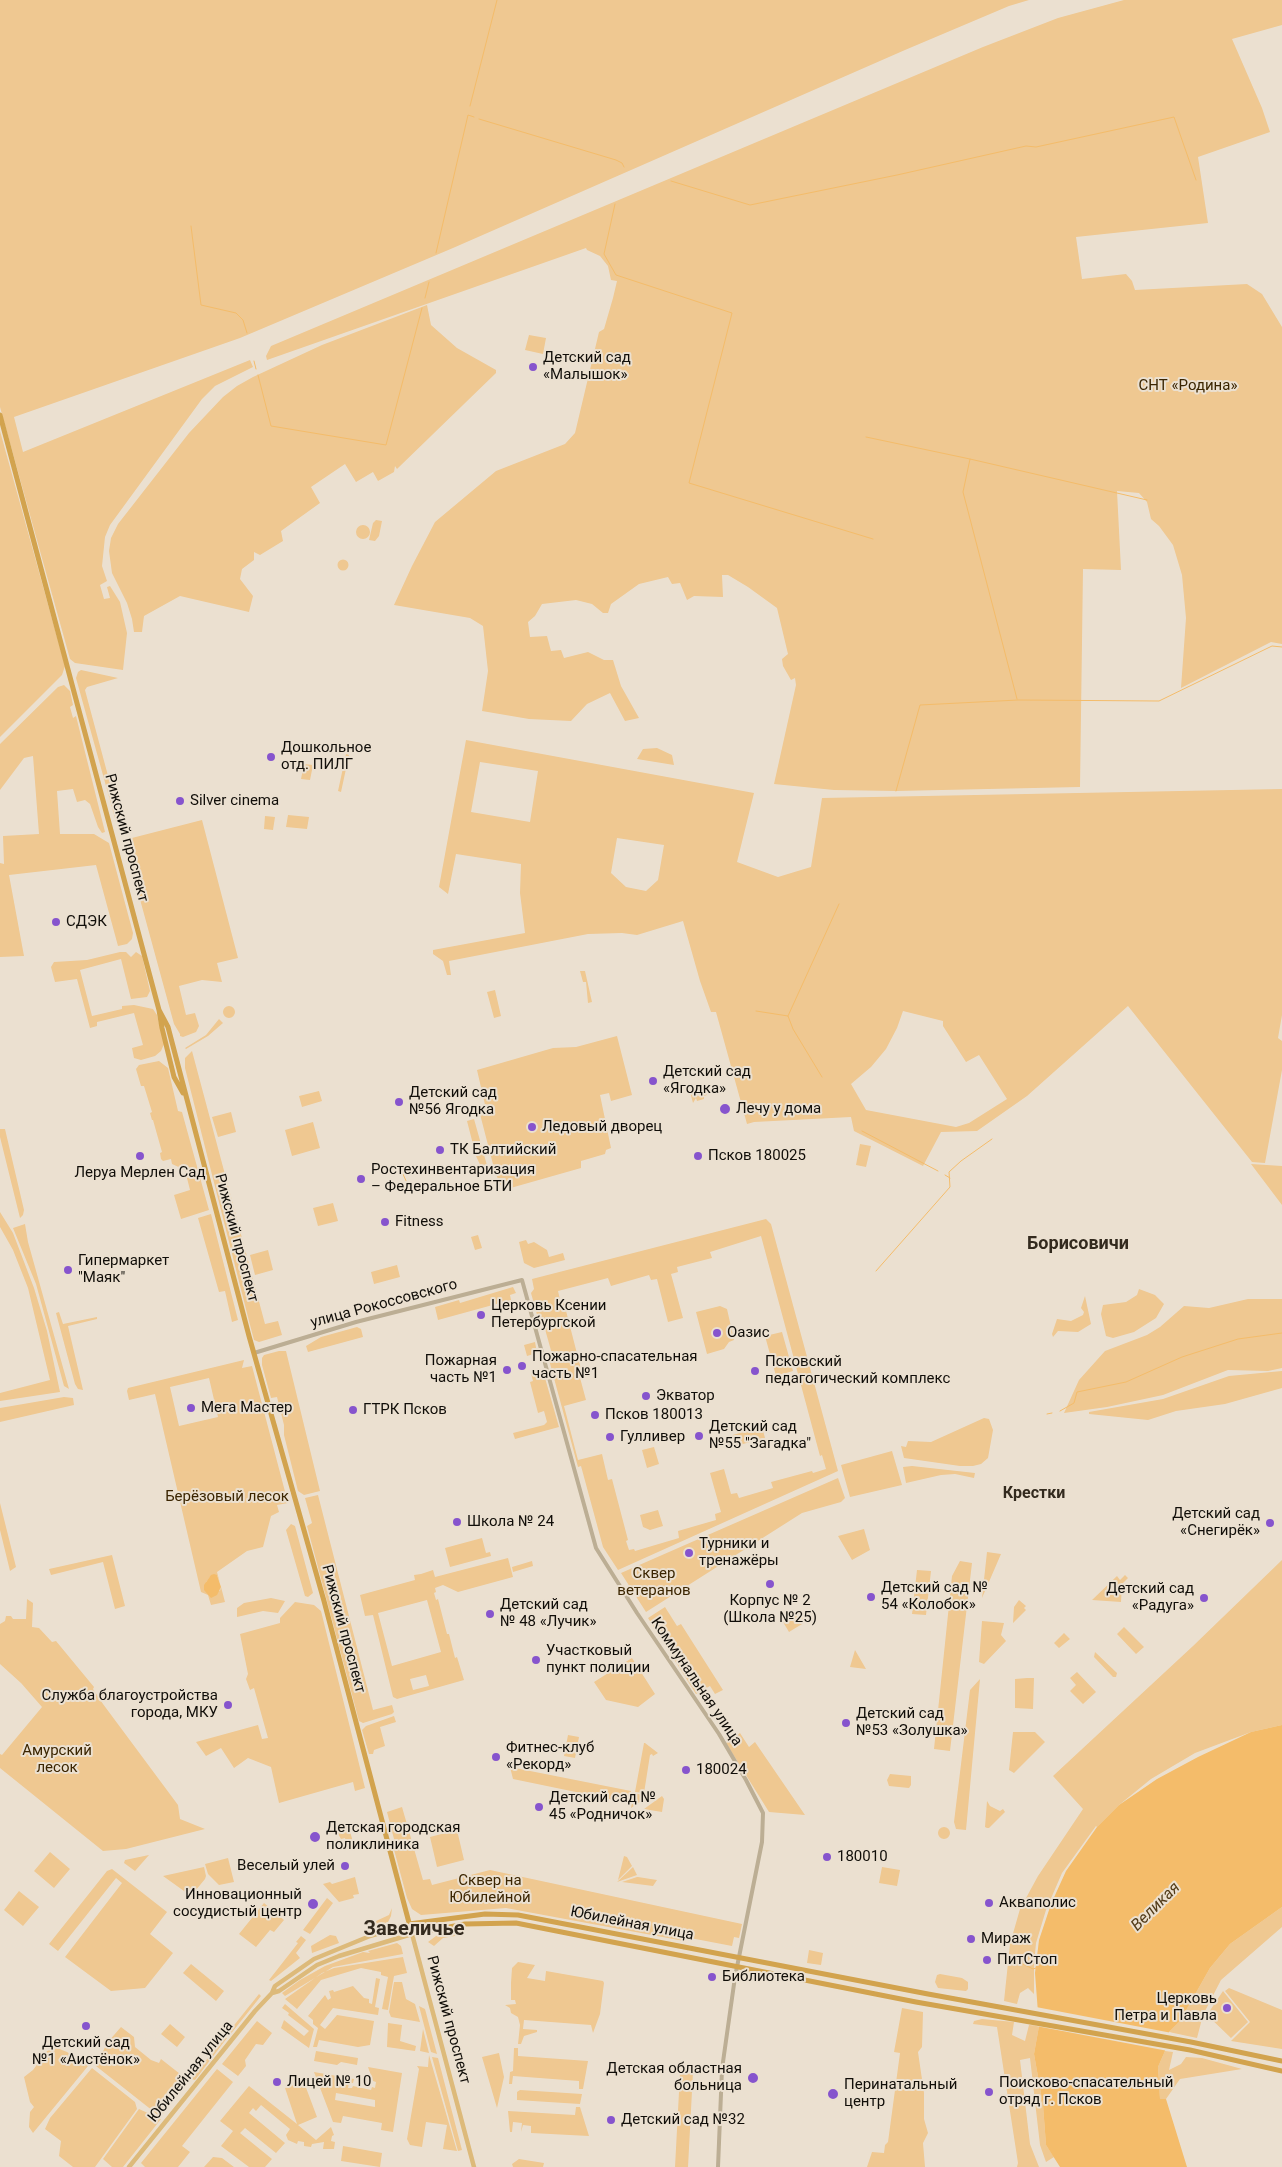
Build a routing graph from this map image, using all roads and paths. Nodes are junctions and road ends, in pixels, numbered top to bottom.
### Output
1 (0, 415) edge
2 (522, 1280) joint
3 (254, 1353) junction
4 (409, 1924) junction
5 (412, 1934) junction
6 (739, 1957) junction
7 (737, 1967) junction
8 (272, 1993) junction
9 (1282, 2061) edge
10 (1282, 2071) edge
11 (130, 2167) edge
12 (474, 2167) edge
13 (718, 2167) edge

1 - 3 highway, Рижский проспект
2 - 3 main road, улица Рокоссовского
2 - 6 main road, Коммунальная улица
3 - 4 highway, Рижский проспект
4 - 5 highway, Рижский проспект
4 - 6 highway, Юбилейная улица
4 - 8 main road, Юбилейная улица
5 - 7 highway, Юбилейная улица
5 - 8 main road, Юбилейная улица
5 - 12 main road, Рижский проспект
6 - 7 main road, Коммунальная улица
6 - 9 highway, Юбилейная улица
7 - 10 highway, Юбилейная улица
7 - 13 main road, Коммунальная улица
8 - 11 main road, Юбилейная улица

